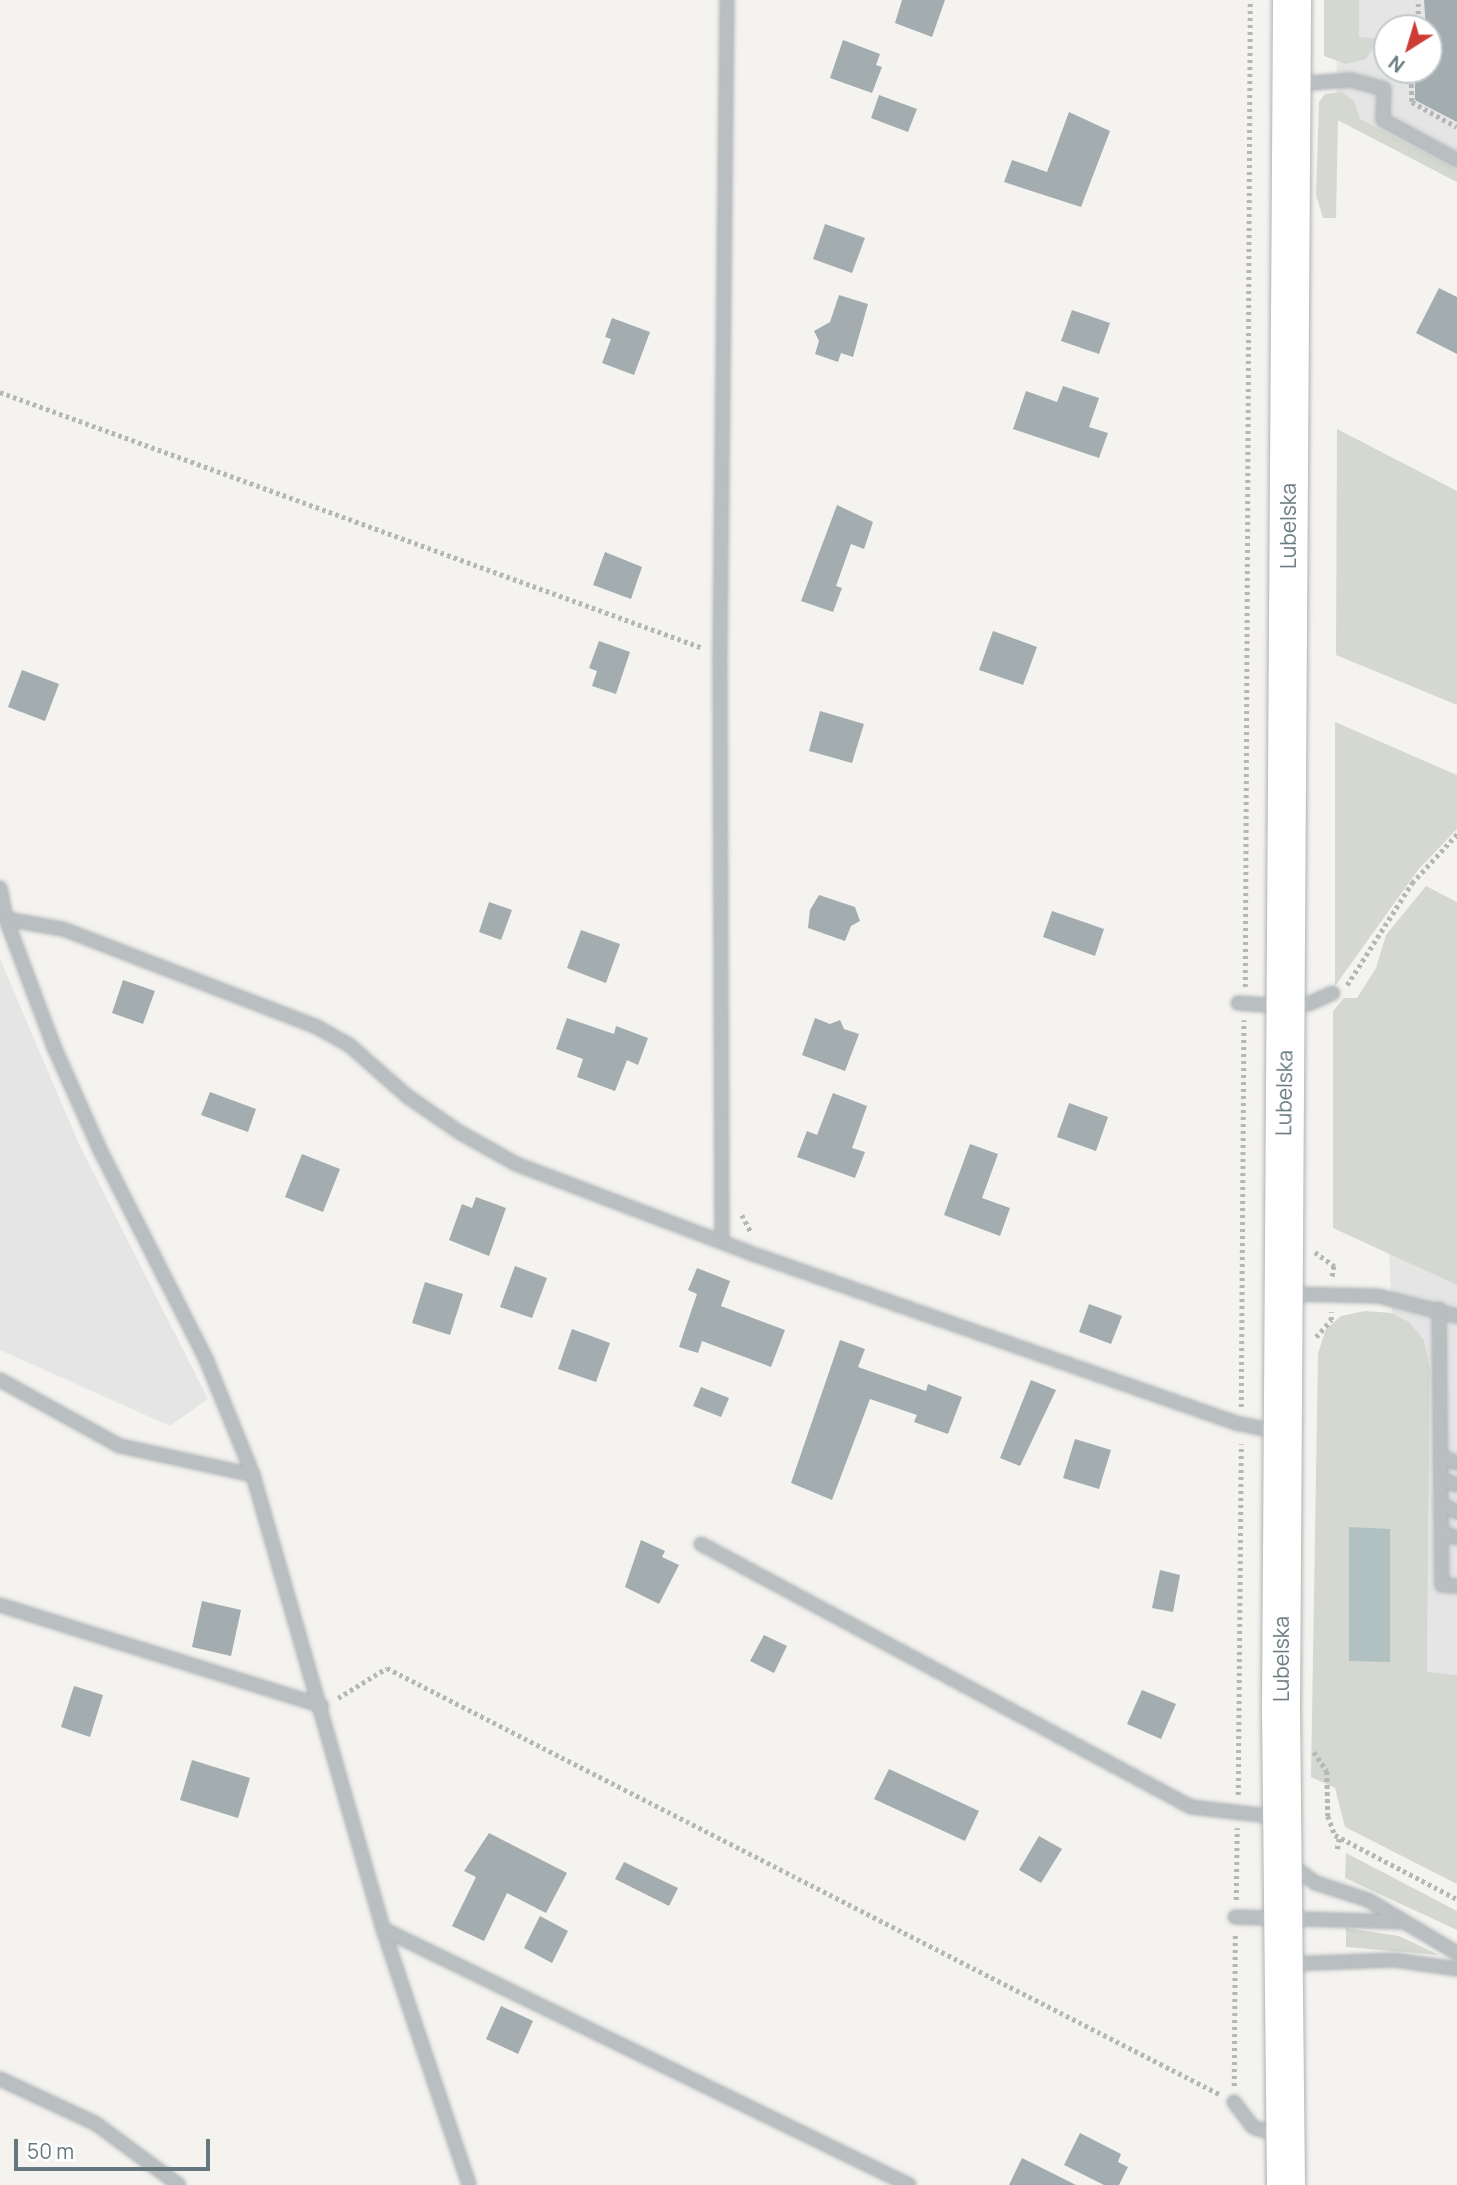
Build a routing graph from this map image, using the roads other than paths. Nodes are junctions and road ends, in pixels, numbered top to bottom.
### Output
1 (727, 0) edge
2 (1292, 0) edge
3 (1290, 85) junction
4 (1457, 160) edge
5 (0, 888) edge
6 (6, 919) junction
7 (1333, 993) road end
8 (1241, 1003) road end
9 (1296, 1005) junction
10 (722, 1242) junction
11 (1282, 1295) junction
12 (1439, 1309) junction
13 (1457, 1316) edge
14 (0, 1380) edge
15 (1283, 1433) junction
16 (1442, 1457) junction
17 (1457, 1464) edge
18 (253, 1475) junction
19 (1442, 1479) junction
20 (1457, 1485) edge
21 (1442, 1505) junction
22 (1457, 1512) edge
23 (1442, 1532) junction
24 (1457, 1538) edge
25 (701, 1544) dead end
26 (1457, 1586) edge
27 (0, 1605) edge
28 (322, 1706) junction
29 (1282, 1835) junction
30 (1235, 1917) dead end
31 (1282, 1918) junction
32 (1408, 1923) junction
33 (383, 1929) junction
34 (1457, 1953) edge
35 (1284, 1965) junction
36 (1457, 1969) edge
37 (0, 2079) edge
38 (1234, 2102) road end
39 (1268, 2132) dead end
40 (180, 2185) edge
41 (470, 2185) edge
42 (909, 2185) edge
43 (1286, 2185) edge

1 - 10 street
2 - 3 main road, Lubelska
3 - 4 street
3 - 9 main road, Lubelska
5 - 6 street
6 - 10 street
6 - 18 street
7 - 9 street
8 - 9 street
9 - 11 main road, Lubelska
10 - 15 street
11 - 12 street
11 - 15 main road, Lubelska
12 - 13 street
12 - 16 street
14 - 18 street
15 - 29 main road, Lubelska
16 - 17 street
16 - 19 street
18 - 28 street
19 - 20 street
19 - 21 street
21 - 22 street
21 - 23 street
23 - 24 street
23 - 26 street
25 - 29 street
27 - 28 street
28 - 33 street
29 - 31 main road, Lubelska
29 - 32 street
30 - 31 street
31 - 32 street
31 - 35 main road, Lubelska
32 - 34 street
33 - 41 street
33 - 42 street
35 - 36 street
35 - 43 main road, Lubelska
37 - 40 street
38 - 39 street

